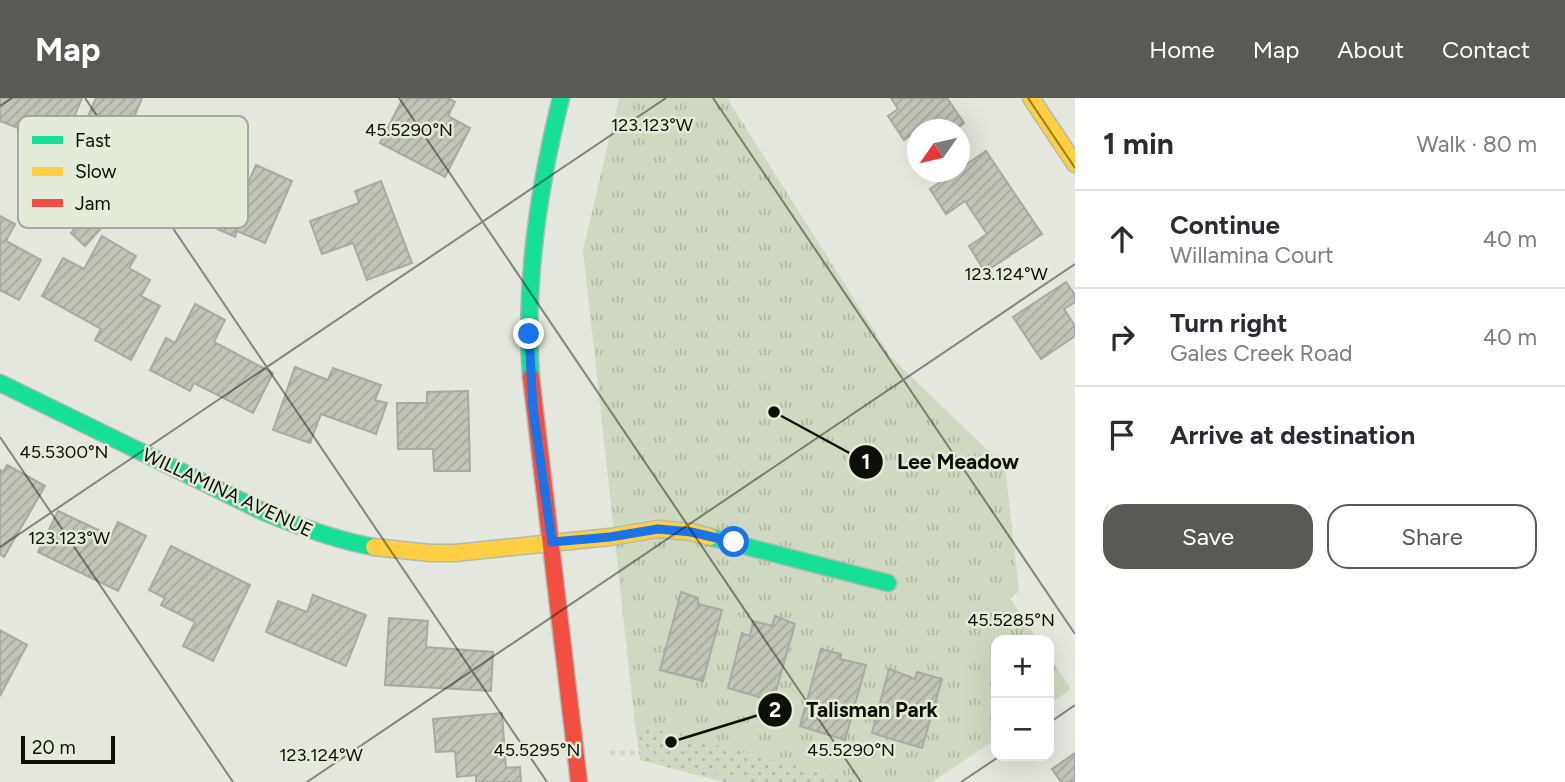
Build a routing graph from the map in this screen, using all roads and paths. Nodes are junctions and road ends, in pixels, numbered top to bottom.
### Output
1 (561, 98) edge
2 (1031, 98) edge
3 (1075, 164) edge
4 (0, 383) edge
5 (552, 542) junction
6 (888, 583) dead end
7 (575, 752) junction
8 (579, 782) edge
9 (745, 782) edge

1 - 5 street
2 - 3 street
4 - 5 street, WILLAMINA AVENUE
5 - 6 street, WILLAMINA AVENUE
5 - 7 street
7 - 8 street
7 - 9 path

